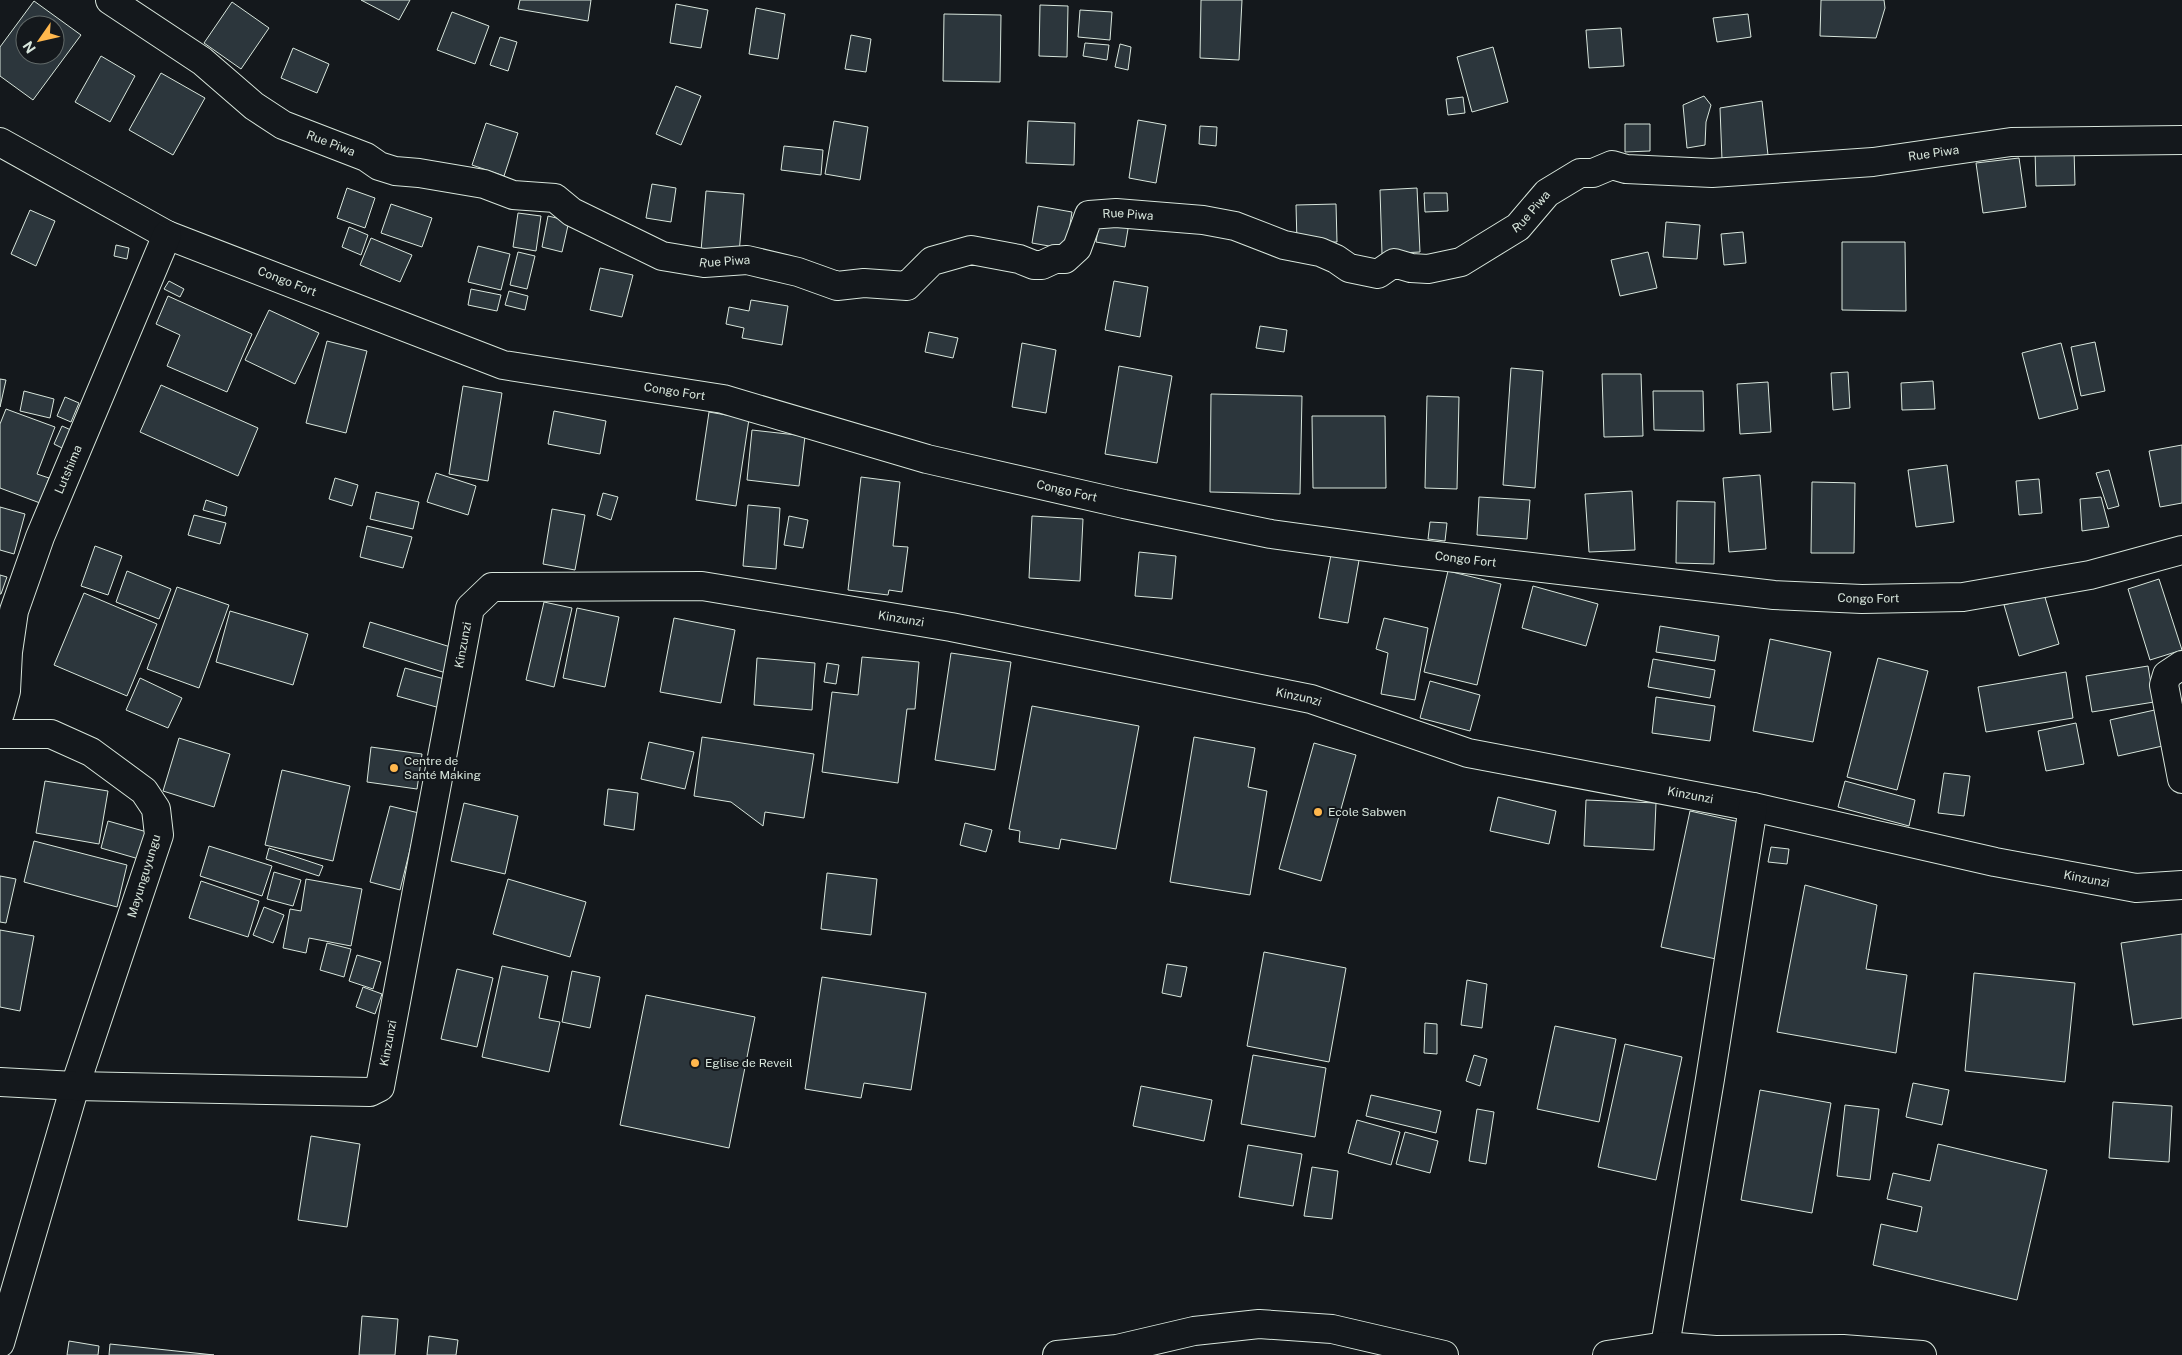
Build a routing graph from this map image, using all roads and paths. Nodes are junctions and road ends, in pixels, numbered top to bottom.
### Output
1 (110, 0) edge
2 (2182, 140) edge
3 (0, 142) edge
4 (167, 235) junction
5 (2182, 550) edge
6 (2182, 665) edge
7 (0, 712) edge
8 (0, 734) edge
9 (2182, 780) edge
10 (1753, 807) junction
11 (2182, 885) edge
12 (0, 1082) edge
13 (75, 1086) junction
14 (0, 1343) edge
15 (1665, 1346) junction
16 (1057, 1355) edge
17 (1444, 1355) edge
18 (1607, 1355) edge
19 (1922, 1355) edge

1 - 2 street, Rue Piwa
3 - 4 street, Congo Fort
4 - 5 street, Congo Fort
4 - 7 street, Lutshima
6 - 9 street
8 - 13 street, Mayunguyungu
10 - 11 street, Kinzunzi
10 - 13 street, Kinzunzi
10 - 15 street
12 - 13 street, Kinzunzi
13 - 14 street, Mayunguyungu
15 - 18 street
15 - 19 street
16 - 17 street

